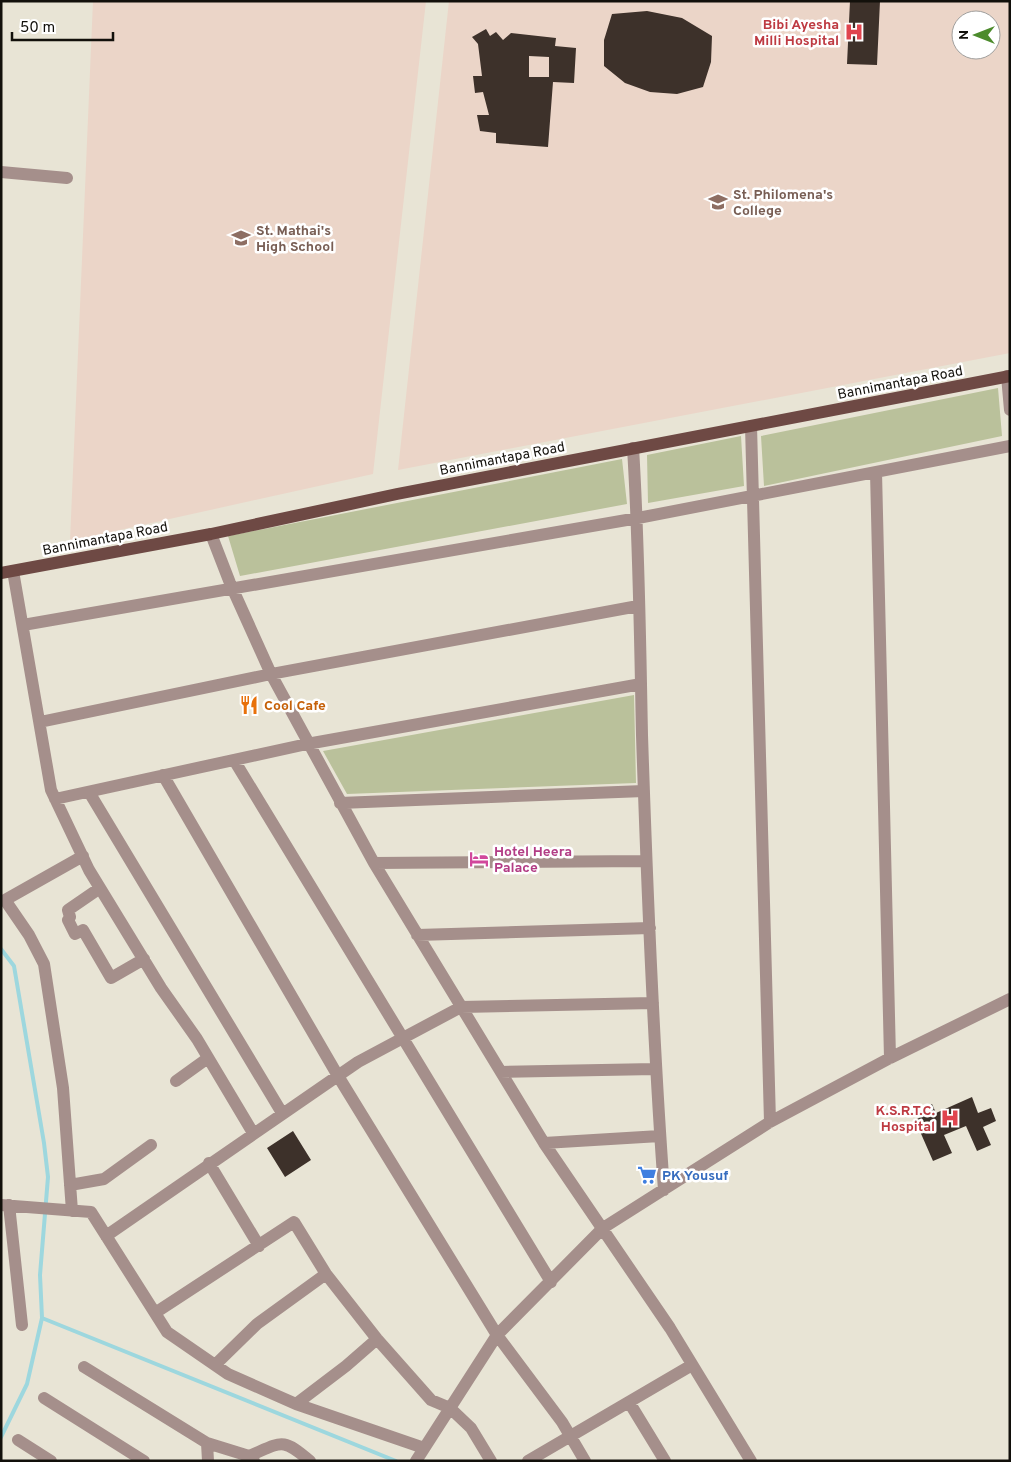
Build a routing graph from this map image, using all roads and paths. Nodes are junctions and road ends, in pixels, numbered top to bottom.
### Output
1 (1, 172) edge
2 (67, 178) dead end
3 (1009, 376) edge
4 (1010, 410) edge
5 (751, 426) junction
6 (1010, 446) edge
7 (633, 448) junction
8 (876, 472) junction
9 (753, 496) junction
10 (638, 518) junction
11 (211, 534) junction
12 (7, 572) edge
13 (232, 589) junction
14 (638, 606) junction
15 (23, 625) junction
16 (271, 674) junction
17 (641, 684) junction
18 (40, 722) junction
19 (307, 744) junction
20 (234, 760) junction
21 (163, 775) junction
22 (644, 791) junction
23 (89, 792) junction
24 (55, 799) junction
25 (340, 803) junction
26 (83, 856) junction
27 (646, 862) junction
28 (374, 864) junction
29 (100, 888) junction
30 (650, 928) junction
31 (417, 935) junction
32 (144, 959) junction
33 (1010, 999) edge
34 (654, 1003) junction
35 (461, 1007) junction
36 (402, 1038) junction
37 (208, 1058) junction
38 (890, 1058) junction
39 (655, 1069) junction
40 (501, 1072) junction
41 (338, 1076) junction
42 (176, 1081) dead end
43 (282, 1112) junction
44 (770, 1122) junction
45 (253, 1133) junction
46 (660, 1136) junction
47 (544, 1143) junction
48 (151, 1145) dead end
49 (209, 1163) junction
50 (70, 1185) junction
51 (664, 1190) junction
52 (5, 1205) edge
53 (68, 1210) junction
54 (603, 1228) junction
55 (106, 1236) junction
56 (259, 1246) junction
57 (326, 1274) junction
58 (551, 1282) junction
59 (155, 1313) junction
60 (22, 1325) dead end
61 (497, 1335) junction
62 (377, 1339) junction
63 (215, 1365) junction
64 (692, 1365) junction
65 (84, 1367) dead end
66 (44, 1398) dead end
67 (629, 1402) junction
68 (296, 1404) junction
69 (450, 1408) junction
70 (570, 1435) junction
71 (18, 1440) dead end
72 (207, 1443) junction
73 (419, 1455) edge
74 (252, 1458) edge
75 (50, 1461) edge
76 (144, 1461) edge
77 (208, 1461) edge
78 (310, 1461) edge
79 (491, 1461) edge
80 (528, 1461) edge
81 (585, 1461) edge
82 (665, 1461) edge
83 (751, 1461) edge

1 - 2 street
3 - 4 street
3 - 5 main road, Bannimantapa Road
5 - 7 main road, Bannimantapa Road
5 - 9 street
6 - 8 street
7 - 10 street
7 - 11 main road, Bannimantapa Road
8 - 9 street
8 - 38 street
9 - 10 street
9 - 44 street
10 - 13 street
10 - 14 street
11 - 12 main road, Bannimantapa Road
11 - 13 street
12 - 15 street
13 - 15 street
13 - 16 street
14 - 16 street
14 - 17 street
15 - 18 street
16 - 18 street
16 - 19 street
17 - 19 street
17 - 22 street
18 - 24 street
19 - 20 street
19 - 25 street
20 - 21 street
20 - 36 street
21 - 23 street
21 - 41 street
22 - 25 street
22 - 27 street
23 - 24 street
23 - 43 street
24 - 26 street
25 - 28 street
26 - 29 street
26 - 50 street
27 - 28 street
27 - 30 street
28 - 31 street
29 - 32 street
29 - 32 street
30 - 31 street
30 - 34 street
31 - 35 street
32 - 37 street
33 - 38 street
34 - 35 street
34 - 39 street
35 - 36 street
35 - 40 street
36 - 41 street
36 - 58 street
37 - 42 street
37 - 45 street
38 - 44 street
39 - 40 street
39 - 46 street
40 - 47 street
41 - 43 street
41 - 61 street
43 - 45 street
44 - 51 street
45 - 49 street
46 - 47 street
46 - 51 street
47 - 54 street
48 - 50 street
49 - 55 street
49 - 56 street
50 - 53 street
51 - 54 street
52 - 53 street
52 - 60 street
53 - 55 street
54 - 58 street
54 - 64 street
55 - 59 street
56 - 57 street
56 - 59 street
57 - 62 street
57 - 63 street
58 - 61 street
59 - 63 street
61 - 69 street
61 - 70 street
62 - 68 street
62 - 69 street
63 - 68 street
64 - 67 street
64 - 83 street
65 - 72 street
66 - 76 street
67 - 70 street
67 - 82 street
68 - 73 street
69 - 73 street
69 - 79 street
70 - 80 street
70 - 81 street
71 - 75 street
72 - 74 street
72 - 77 street
74 - 78 street

